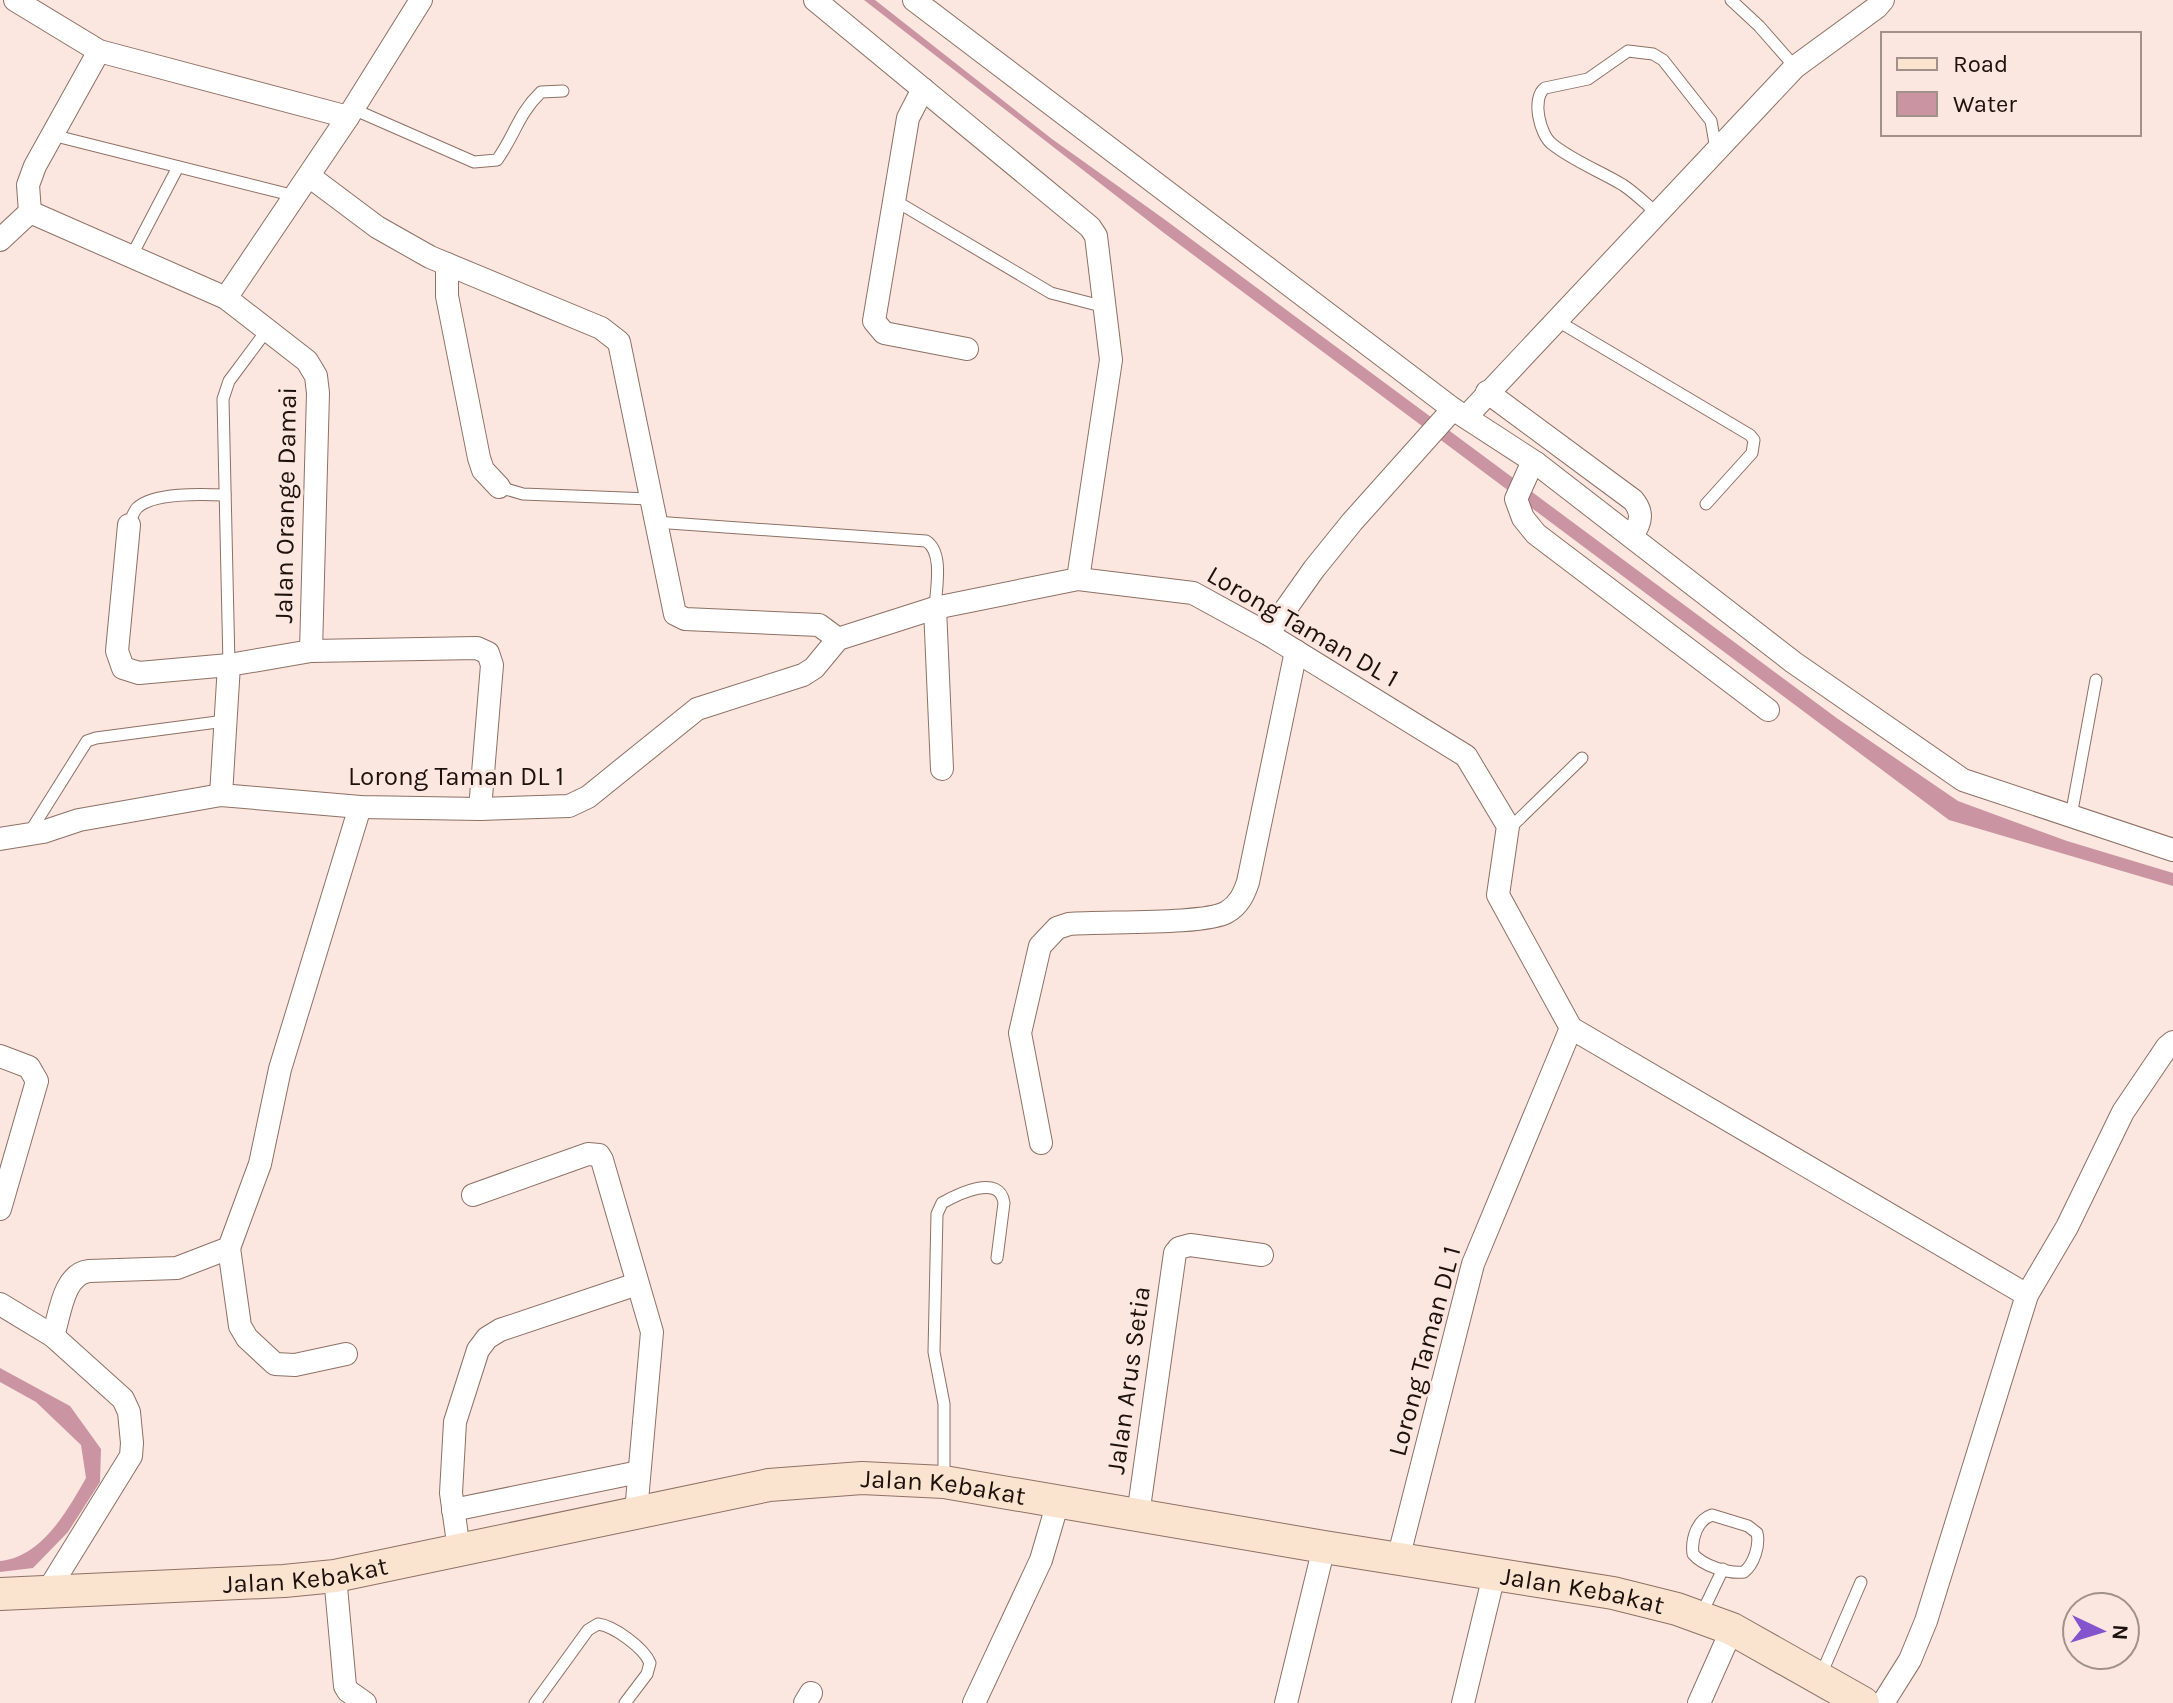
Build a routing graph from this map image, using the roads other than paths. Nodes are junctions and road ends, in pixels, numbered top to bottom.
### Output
1 (15, 0) edge
2 (815, 0) edge
3 (914, 0) edge
4 (1731, 0) edge
5 (1883, 0) edge
6 (411, 3) edge
7 (99, 51) junction
8 (1795, 67) junction
9 (923, 89) junction
10 (563, 91) dead end
11 (351, 113) junction
12 (52, 135) junction
13 (1716, 150) junction
14 (178, 167) junction
15 (309, 176) junction
16 (295, 196) junction
17 (894, 200) junction
18 (30, 212) junction
19 (1657, 213) junction
20 (0, 240) edge
21 (132, 255) junction
22 (447, 264) junction
23 (226, 298) junction
24 (1105, 307) junction
25 (1556, 320) junction
26 (267, 330) junction
27 (967, 349) dead end
28 (1487, 392) junction
29 (1455, 415) junction
30 (1580, 459) junction
31 (1533, 466) junction
32 (1561, 483) junction
33 (499, 487) joint
34 (225, 495) junction
35 (650, 499) junction
36 (1706, 504) dead end
37 (654, 522) junction
38 (129, 525) joint
39 (1631, 536) junction
40 (1078, 579) junction
41 (935, 608) junction
42 (1268, 634) junction
43 (838, 639) junction
44 (311, 651) junction
45 (1296, 651) junction
46 (229, 665) junction
47 (2096, 680) dead end
48 (1768, 710) dead end
49 (225, 721) junction
50 (1582, 758) dead end
51 (942, 769) dead end
52 (221, 795) junction
53 (360, 807) junction
54 (480, 809) junction
55 (2071, 816) junction
56 (1509, 829) junction
57 (27, 835) junction
58 (0, 839) edge
59 (2173, 850) edge
60 (1571, 1028) junction
61 (2173, 1042) edge
62 (0, 1056) edge
63 (1041, 1143) dead end
64 (473, 1195) dead end
65 (0, 1209) edge
66 (229, 1248) junction
67 (1262, 1255) dead end
68 (997, 1258) dead end
69 (637, 1284) junction
70 (2027, 1295) junction
71 (0, 1304) edge
72 (53, 1336) junction
73 (346, 1354) dead end
74 (639, 1472) junction
75 (944, 1482) junction
76 (1058, 1502) junction
77 (453, 1510) junction
78 (636, 1512) junction
79 (1138, 1515) junction
80 (1324, 1547) junction
81 (459, 1550) junction
82 (1398, 1559) junction
83 (1723, 1569) junction
84 (1494, 1575) junction
85 (335, 1576) junction
86 (1861, 1582) dead end
87 (47, 1592) junction
88 (0, 1594) edge
89 (1700, 1617) junction
90 (1732, 1629) junction
91 (1820, 1678) junction
92 (354, 1699) edge
93 (535, 1703) edge
94 (625, 1703) edge
95 (974, 1703) edge
96 (1286, 1703) edge
97 (1463, 1703) edge
98 (1699, 1703) edge
99 (1863, 1703) edge
100 (1883, 1703) edge

1 - 7 street
2 - 9 street
3 - 29 street
4 - 8 lane
5 - 8 street
6 - 11 street
7 - 11 street
7 - 12 street
8 - 13 street
9 - 17 street
9 - 24 street
10 - 11 lane
11 - 15 street
12 - 14 lane
12 - 18 street
13 - 19 street
13 - 19 lane
14 - 16 lane
14 - 21 lane
15 - 16 street
15 - 22 street
16 - 23 street
17 - 24 lane
17 - 27 street
18 - 20 street
18 - 21 street, Jalan Orange Damai
19 - 25 street
21 - 23 street, Jalan Orange Damai
22 - 33 street
22 - 35 street
23 - 26 street, Jalan Orange Damai
24 - 40 street
25 - 28 street
25 - 36 lane
26 - 34 lane
26 - 44 street, Jalan Orange Damai
28 - 29 street
28 - 30 street
29 - 31 street
29 - 42 street
30 - 32 street
30 - 39 street
31 - 32 street
31 - 48 street
32 - 39 street
33 - 35 lane
34 - 38 lane
34 - 46 lane
35 - 37 street
37 - 41 lane
37 - 43 street
38 - 46 street, Jalan Orange Damai
39 - 55 street
40 - 41 street, Lorong Taman DL 1
40 - 42 street, Lorong Taman DL 1
41 - 43 street, Lorong Taman DL 1
41 - 51 street
42 - 45 street, Lorong Taman DL 1
43 - 54 street, Lorong Taman DL 1
44 - 46 street, Jalan Orange Damai
44 - 54 street
45 - 56 street, Lorong Taman DL 1
45 - 63 street
46 - 49 street
47 - 55 lane
49 - 52 street
49 - 57 lane
50 - 56 lane
52 - 53 street, Lorong Taman DL 1
52 - 57 street, Lorong Taman DL 1
53 - 54 street, Lorong Taman DL 1
53 - 66 street
55 - 59 street
56 - 60 street
57 - 58 street, Lorong Taman DL 1
60 - 70 street
60 - 82 street, Lorong Taman DL 1
61 - 70 street
62 - 65 street
64 - 69 street
66 - 72 street
66 - 73 street
67 - 79 street, Jalan Arus Setia
68 - 75 lane
69 - 74 street
69 - 77 street
70 - 100 street
71 - 72 street
72 - 87 street
74 - 77 street
74 - 78 street
75 - 76 street, Jalan Kebakat
75 - 78 street, Jalan Kebakat
76 - 79 street, Jalan Kebakat
76 - 95 street
77 - 81 street
78 - 81 street, Jalan Kebakat
79 - 80 street, Jalan Kebakat
80 - 82 street, Jalan Kebakat
80 - 96 street
81 - 85 street, Jalan Kebakat
82 - 84 street, Jalan Kebakat
83 - 83 lane
83 - 89 lane
84 - 89 street, Jalan Kebakat
84 - 97 street
85 - 87 street, Jalan Kebakat
85 - 92 street
86 - 91 lane
87 - 88 street, Jalan Kebakat
89 - 90 street, Jalan Kebakat
90 - 91 street, Jalan Kebakat
90 - 98 street
91 - 99 street, Jalan Kebakat
93 - 94 lane

